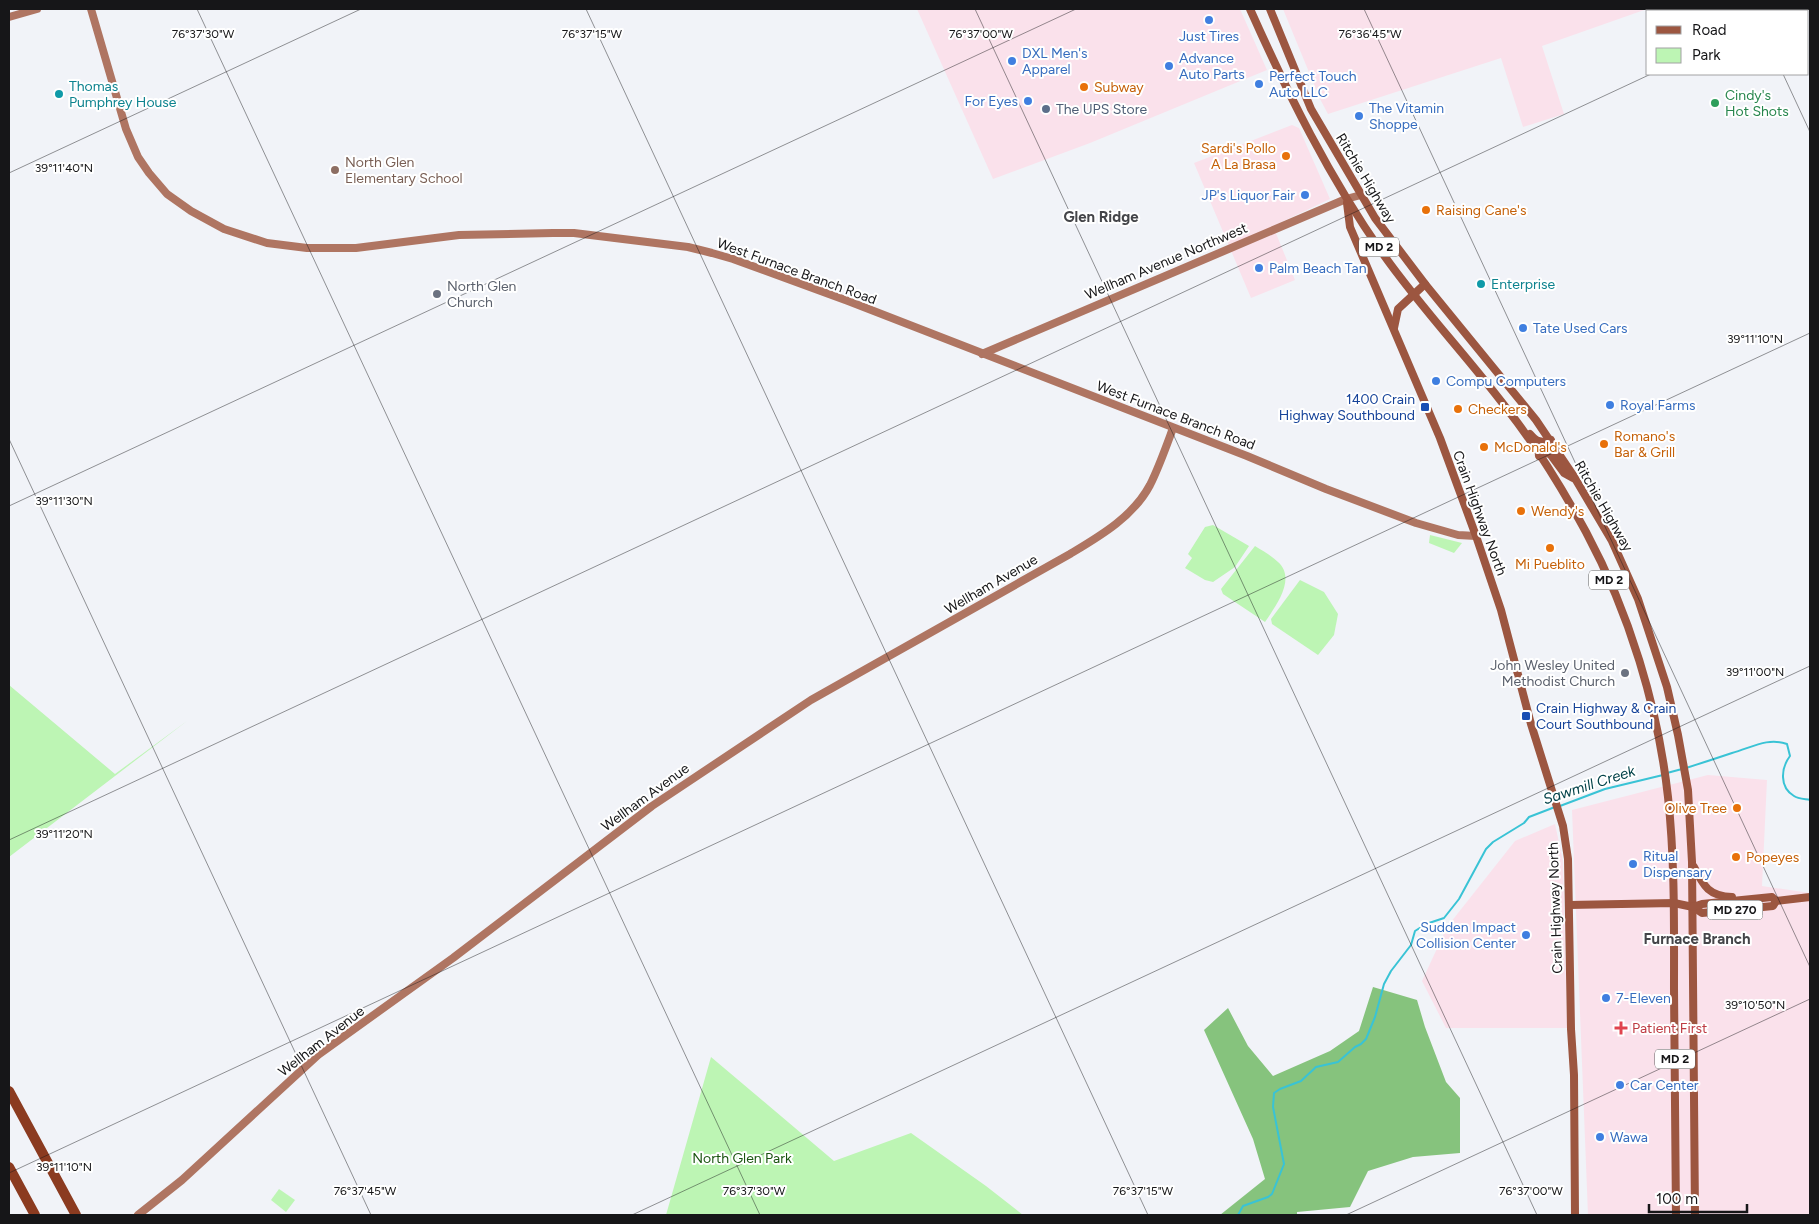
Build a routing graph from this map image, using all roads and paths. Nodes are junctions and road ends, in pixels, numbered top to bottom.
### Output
1 (37, 9) edge
2 (90, 9) edge
3 (1250, 9) edge
4 (1270, 9) edge
5 (9, 17) edge
6 (1361, 196) junction
7 (1346, 199) junction
8 (1425, 284) junction
9 (1413, 294) junction
10 (1394, 328) junction
11 (982, 354) junction
12 (1508, 410) junction
13 (1173, 428) junction
14 (1551, 440) junction
15 (1539, 456) junction
16 (1575, 479) junction
17 (1476, 536) junction
18 (1692, 862) junction
19 (1810, 897) edge
20 (1757, 898) junction
21 (1776, 901) junction
22 (1674, 904) junction
23 (1569, 905) junction
24 (1693, 907) junction
25 (9, 1091) edge
26 (9, 1167) edge
27 (35, 1215) edge
28 (76, 1215) edge
29 (138, 1215) edge
30 (1575, 1215) edge
31 (1676, 1215) edge
32 (1696, 1215) edge

1 - 5 street
2 - 11 street, West Furnace Branch Road
3 - 7 main road, Ritchie Highway / MD 2
4 - 6 main road, Ritchie Highway / MD 2
6 - 7 street, Wellham Avenue Northwest
6 - 8 main road, Ritchie Highway / MD 2
7 - 9 main road, Ritchie Highway / MD 2
7 - 10 main road, Crain Highway North
7 - 11 street, Wellham Avenue Northwest
8 - 9 main road
8 - 14 main road, Ritchie Highway / MD 2
9 - 10 main road
9 - 12 main road, Ritchie Highway / MD 2
10 - 17 main road, Crain Highway North
11 - 13 street, West Furnace Branch Road
12 - 14 main road
12 - 15 main road, Ritchie Highway / MD 2
13 - 17 street, West Furnace Branch Road
13 - 29 street, Wellham Avenue
14 - 16 main road, Ritchie Highway / MD 2
15 - 16 main road
15 - 22 main road, Ritchie Highway / MD 2
16 - 18 main road, Ritchie Highway / MD 2
17 - 23 main road, Crain Highway North
18 - 20 main road
18 - 24 main road, Ritchie Highway / MD 2
19 - 21 main road, MD 270
20 - 21 main road, MD 270
20 - 24 main road, MD 270
21 - 24 main road, MD 270
22 - 23 main road, MD 270
22 - 24 main road, MD 270
22 - 31 main road, Ritchie Highway / MD 2
23 - 30 main road, Crain Highway North
24 - 32 main road, Ritchie Highway / MD 2
25 - 28 highway
26 - 27 highway

